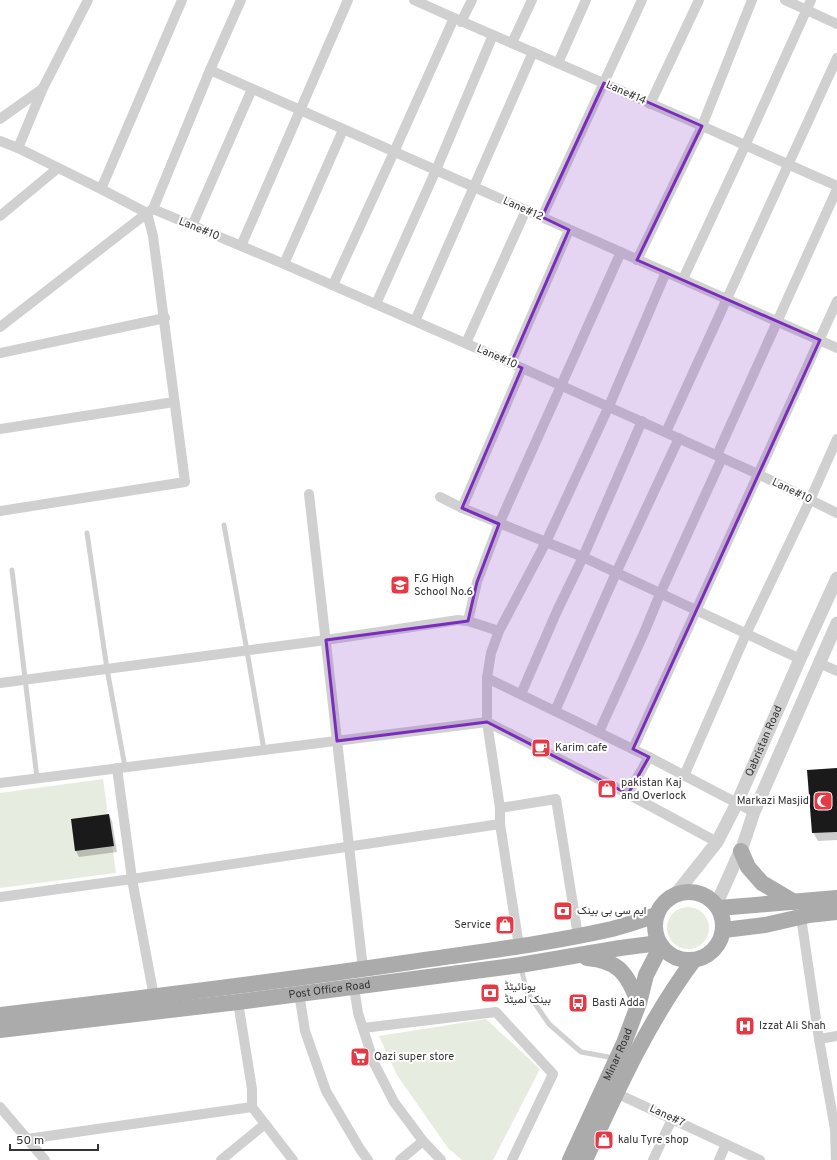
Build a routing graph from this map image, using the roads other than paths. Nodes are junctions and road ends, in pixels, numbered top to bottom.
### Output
1 (88, 0) edge
2 (182, 0) edge
3 (241, 0) edge
4 (348, 0) edge
5 (414, 0) edge
6 (472, 0) edge
7 (532, 0) edge
8 (586, 0) edge
9 (642, 0) edge
10 (699, 0) edge
11 (752, 0) edge
12 (785, 0) edge
13 (811, 0) edge
14 (807, 10) junction
15 (458, 20) junction
16 (837, 24) edge
17 (493, 35) junction
18 (512, 43) junction
19 (533, 52) junction
20 (837, 58) edge
21 (558, 63) junction
22 (210, 70) junction
23 (604, 83) junction
24 (43, 88) junction
25 (252, 89) junction
26 (650, 104) junction
27 (300, 111) junction
28 (0, 119) edge
29 (702, 126) junction
30 (343, 130) junction
31 (0, 141) edge
32 (745, 146) junction
33 (18, 148) junction
34 (394, 152) junction
35 (788, 165) junction
36 (58, 168) junction
37 (436, 170) junction
38 (474, 187) junction
39 (101, 188) junction
40 (837, 188) edge
41 (526, 210) junction
42 (150, 211) junction
43 (0, 216) edge
44 (542, 218) junction
45 (192, 226) junction
46 (569, 230) junction
47 (241, 246) junction
48 (621, 252) junction
49 (637, 260) junction
50 (284, 264) junction
51 (666, 272) junction
52 (683, 279) junction
53 (333, 285) junction
54 (727, 299) junction
55 (837, 302) edge
56 (376, 304) junction
57 (164, 318) junction
58 (415, 321) junction
59 (777, 321) junction
60 (0, 326) edge
61 (820, 340) junction
62 (466, 343) junction
63 (837, 348) edge
64 (0, 353) edge
65 (511, 363) junction
66 (522, 368) junction
67 (561, 385) junction
68 (174, 402) junction
69 (609, 406) junction
70 (642, 421) junction
71 (0, 429) edge
72 (666, 432) junction
73 (679, 438) junction
74 (837, 439) edge
75 (720, 457) junction
76 (758, 474) junction
77 (309, 494) dead end
78 (440, 496) dead end
79 (810, 500) junction
80 (462, 508) junction
81 (0, 511) edge
82 (837, 513) edge
83 (499, 524) junction
84 (224, 525) dead end
85 (87, 534) dead end
86 (546, 542) junction
87 (583, 557) junction
88 (12, 570) dead end
89 (616, 573) junction
90 (837, 578) edge
91 (660, 594) junction
92 (696, 610) junction
93 (468, 621) junction
94 (837, 623) edge
95 (499, 631) junction
96 (746, 634) junction
97 (326, 640) junction
98 (247, 651) junction
99 (800, 659) junction
100 (819, 663) junction
101 (107, 669) junction
102 (837, 671) edge
103 (487, 678) junction
104 (25, 680) junction
105 (0, 683) edge
106 (521, 694) junction
107 (554, 711) junction
108 (487, 722) junction
109 (599, 732) junction
110 (337, 741) junction
111 (633, 749) junction
112 (264, 750) junction
113 (649, 757) junction
114 (121, 768) junction
115 (684, 776) junction
116 (37, 778) junction
117 (0, 783) edge
118 (628, 794) junction
119 (736, 803) junction
120 (500, 808) junction
121 (754, 812) junction
122 (500, 824) junction
123 (717, 842) junction
124 (349, 848) junction
125 (741, 851) junction
126 (132, 879) junction
127 (675, 895) junction
128 (0, 897) edge
129 (837, 898) edge
130 (794, 902) junction
131 (717, 907) junction
132 (837, 912) edge
133 (656, 915) junction
134 (801, 917) junction
135 (724, 930) junction
136 (578, 936) junction
137 (660, 945) junction
138 (519, 946) junction
139 (570, 957) junction
140 (694, 960) junction
141 (520, 965) junction
142 (363, 969) junction
143 (354, 986) junction
144 (299, 993) junction
145 (163, 1001) junction
146 (238, 1002) junction
147 (639, 1002) junction
148 (0, 1015) edge
149 (363, 1028) junction
150 (0, 1030) edge
151 (837, 1036) edge
152 (819, 1039) junction
153 (631, 1047) junction
154 (617, 1059) junction
155 (616, 1093) junction
156 (0, 1107) edge
157 (252, 1107) junction
158 (672, 1119) junction
159 (265, 1124) junction
160 (836, 1129) edge
161 (27, 1139) junction
162 (423, 1142) junction
163 (726, 1144) junction
164 (45, 1160) edge
165 (221, 1160) edge
166 (292, 1160) edge
167 (368, 1160) edge
168 (400, 1160) edge
169 (441, 1160) edge
170 (512, 1160) edge
171 (570, 1160) edge
172 (585, 1160) edge
173 (653, 1160) edge
174 (719, 1160) edge
175 (760, 1160) edge
176 (836, 1160) edge

1 - 24 street
2 - 39 street
3 - 22 street
4 - 27 street
5 - 15 street, Lane#14
6 - 15 street
7 - 18 street
8 - 21 street
9 - 23 street
10 - 26 street
11 - 29 street
12 - 14 street
13 - 14 street
14 - 16 street
14 - 32 street
15 - 17 street, Lane#14
15 - 34 street
17 - 18 street, Lane#14
17 - 37 street
18 - 19 street, Lane#14
19 - 21 street, Lane#14
19 - 38 street
20 - 35 street
21 - 23 street, Lane#14
22 - 25 street, Lane#12
22 - 42 street
23 - 26 street, Lane#14
23 - 44 street
24 - 28 street
24 - 33 street
25 - 27 street, Lane#12
25 - 45 street
26 - 29 street, Lane#14
27 - 30 street, Lane#12
27 - 47 street
29 - 32 street, Lane#14
29 - 49 street
30 - 34 street, Lane#12
30 - 50 street
31 - 33 street, Lane#10
32 - 35 street, Lane#14
32 - 52 street
33 - 36 street, Lane#10
34 - 37 street, Lane#12
34 - 53 street
35 - 40 street, Lane#14
35 - 54 street
36 - 39 street, Lane#10
36 - 43 street
37 - 38 street, Lane#12
37 - 56 street
38 - 41 street, Lane#12
38 - 58 street
39 - 42 street, Lane#10
40 - 59 street
41 - 44 street, Lane#12
41 - 62 street
42 - 45 street, Lane#10
42 - 57 street
42 - 60 street
44 - 46 street, Lane#12
45 - 47 street, Lane#10
46 - 48 street, Lane#12
46 - 65 street
47 - 50 street, Lane#10
48 - 49 street, Lane#12
48 - 67 street
49 - 51 street, Lane#12
50 - 53 street, Lane#10
51 - 52 street, Lane#12
51 - 69 street
52 - 54 street, Lane#12
53 - 56 street, Lane#10
54 - 59 street, Lane#12
54 - 72 street
55 - 61 street
56 - 58 street, Lane#10
57 - 64 street
57 - 68 street
58 - 62 street, Lane#10
59 - 61 street, Lane#12
59 - 75 street
61 - 63 street, Lane#12
61 - 76 street
62 - 65 street, Lane#10
65 - 66 street, Lane#10
66 - 67 street, Lane#10
66 - 80 street
67 - 69 street, Lane#10
67 - 83 street
68 - 71 street
68 - 81 street
69 - 70 street, Lane#10
69 - 86 street
70 - 72 street, Lane#10
70 - 87 street
72 - 73 street, Lane#10
73 - 75 street, Lane#10
73 - 89 street
74 - 79 street
75 - 76 street, Lane#10
75 - 91 street
76 - 79 street, Lane#10
76 - 92 street
77 - 97 street
78 - 80 street
79 - 82 street, Lane#10
79 - 96 street
80 - 83 street
83 - 86 street
83 - 93 street
84 - 98 lane
85 - 101 lane
86 - 87 street
86 - 95 street
87 - 89 street
87 - 106 street
88 - 104 lane
89 - 91 street
89 - 107 street
90 - 99 street, Qabristan Road
91 - 92 street
91 - 109 street
92 - 96 street
92 - 111 street
93 - 95 street
93 - 97 street
94 - 100 street, Qabristan Road
95 - 103 street
96 - 99 street
96 - 115 street
97 - 98 street
97 - 110 street
98 - 101 street
98 - 112 lane
99 - 119 street, Qabristan Road
100 - 102 street
100 - 121 street, Qabristan Road
101 - 104 street
101 - 114 lane
103 - 106 street
103 - 108 street
104 - 105 street
104 - 116 lane
106 - 107 street
107 - 109 street
108 - 110 street
108 - 118 street
108 - 120 street
109 - 111 street
110 - 112 street
110 - 124 street
111 - 113 street
112 - 114 street
113 - 115 street
113 - 118 street
114 - 116 street
114 - 126 street
115 - 119 street
116 - 117 street
118 - 123 street
119 - 121 street
119 - 123 street, Qabristan Road
120 - 122 street
120 - 136 street
121 - 125 street, Qabristan Road
122 - 124 street
122 - 138 street
123 - 127 street, Qabristan Road
124 - 126 street
124 - 142 street
125 - 130 main road
125 - 131 street, Qabristan Road
126 - 128 street
126 - 145 street
127 - 131 main road
127 - 133 main road
129 - 130 main road
130 - 131 main road
131 - 135 main road
132 - 134 main road
133 - 136 main road, Post Office Road
133 - 137 main road
134 - 135 main road
134 - 152 street
135 - 140 main road
136 - 138 main road, Post Office Road
137 - 139 main road, Post Office Road
137 - 140 main road
137 - 147 main road, Minar Road
138 - 142 main road, Post Office Road
139 - 141 main road, Post Office Road
139 - 147 main road
140 - 153 main road, Minar Road
141 - 143 main road, Post Office Road
141 - 154 lane
142 - 145 main road, Post Office Road
143 - 144 main road, Post Office Road
143 - 149 street
144 - 146 main road, Post Office Road
144 - 167 street
145 - 146 main road, Post Office Road
145 - 148 main road, Post Office Road
145 - 150 main road, Post Office Road
146 - 157 street
147 - 153 main road, Minar Road
149 - 162 street
149 - 170 street
151 - 152 street
152 - 160 street
153 - 154 main road, Minar Road
153 - 155 main road, Minar Road
154 - 171 main road, Minar Road
155 - 158 street, Lane#7
155 - 172 main road, Minar Road
156 - 161 street
157 - 159 street
157 - 161 street
158 - 163 street, Lane#7
158 - 173 street
159 - 165 street
159 - 166 street
160 - 176 street
161 - 164 street
162 - 168 street
162 - 169 street
163 - 174 street
163 - 175 street, Lane#7

